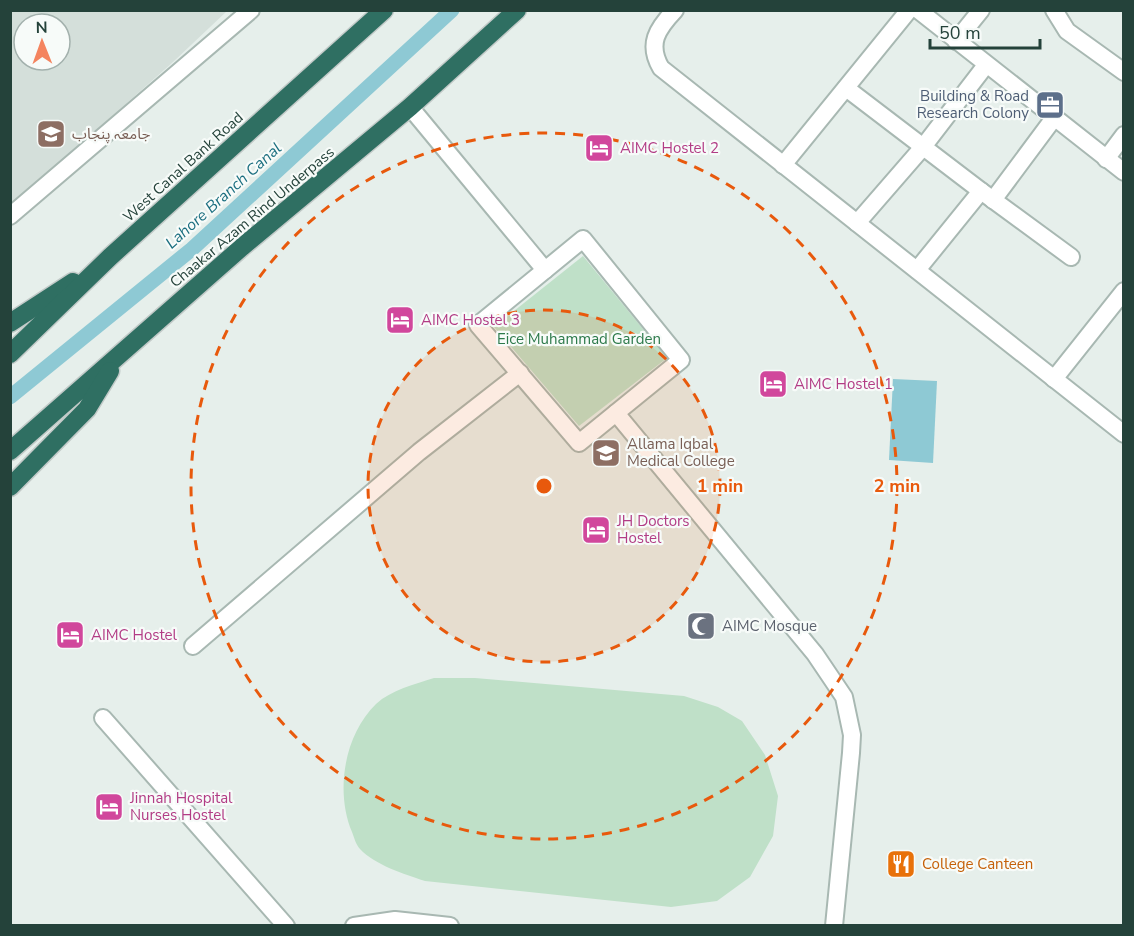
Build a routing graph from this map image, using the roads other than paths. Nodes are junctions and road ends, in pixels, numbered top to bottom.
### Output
1 (250, 10) edge
2 (384, 10) edge
3 (517, 10) edge
4 (675, 10) edge
5 (909, 10) edge
6 (918, 10) edge
7 (981, 10) edge
8 (1054, 10) edge
9 (956, 41) junction
10 (986, 65) junction
11 (1124, 72) edge
12 (846, 88) junction
13 (410, 107) junction
14 (1054, 118) junction
15 (1124, 135) edge
16 (923, 147) junction
17 (1106, 159) junction
18 (783, 165) junction
19 (1124, 172) edge
20 (987, 196) junction
21 (10, 216) edge
22 (857, 223) junction
23 (110, 257) junction
24 (1071, 257) dead end
25 (545, 270) junction
26 (916, 270) junction
27 (1124, 291) edge
28 (10, 323) edge
29 (10, 354) edge
30 (118, 356) junction
31 (520, 374) junction
32 (1054, 379) junction
33 (616, 413) junction
34 (1124, 434) edge
35 (10, 451) edge
36 (10, 487) edge
37 (193, 646) dead end
38 (103, 718) dead end
39 (286, 926) edge
40 (354, 926) edge
41 (450, 926) edge
42 (834, 926) edge

1 - 21 street
2 - 23 highway, West Canal Bank Road
3 - 13 highway, Chaakar Azam Rind Underpass
4 - 18 street
5 - 12 street
6 - 9 street
7 - 9 street
8 - 11 street
9 - 10 street
10 - 14 street
10 - 16 street
12 - 16 street
12 - 18 street
13 - 25 street
13 - 30 highway, Chaakar Azam Rind Underpass
14 - 17 street
14 - 20 street
15 - 17 street
16 - 20 street
16 - 22 street
17 - 19 street
18 - 22 street
20 - 24 street
20 - 26 street
22 - 26 street
23 - 28 highway
23 - 29 highway, West Canal Bank Road
25 - 31 street
25 - 33 street
26 - 32 street
27 - 32 street
30 - 35 highway, Chaakar Azam Rind Underpass
30 - 36 highway
31 - 33 street
31 - 37 street
32 - 34 street
33 - 42 street
38 - 39 street
40 - 41 street

